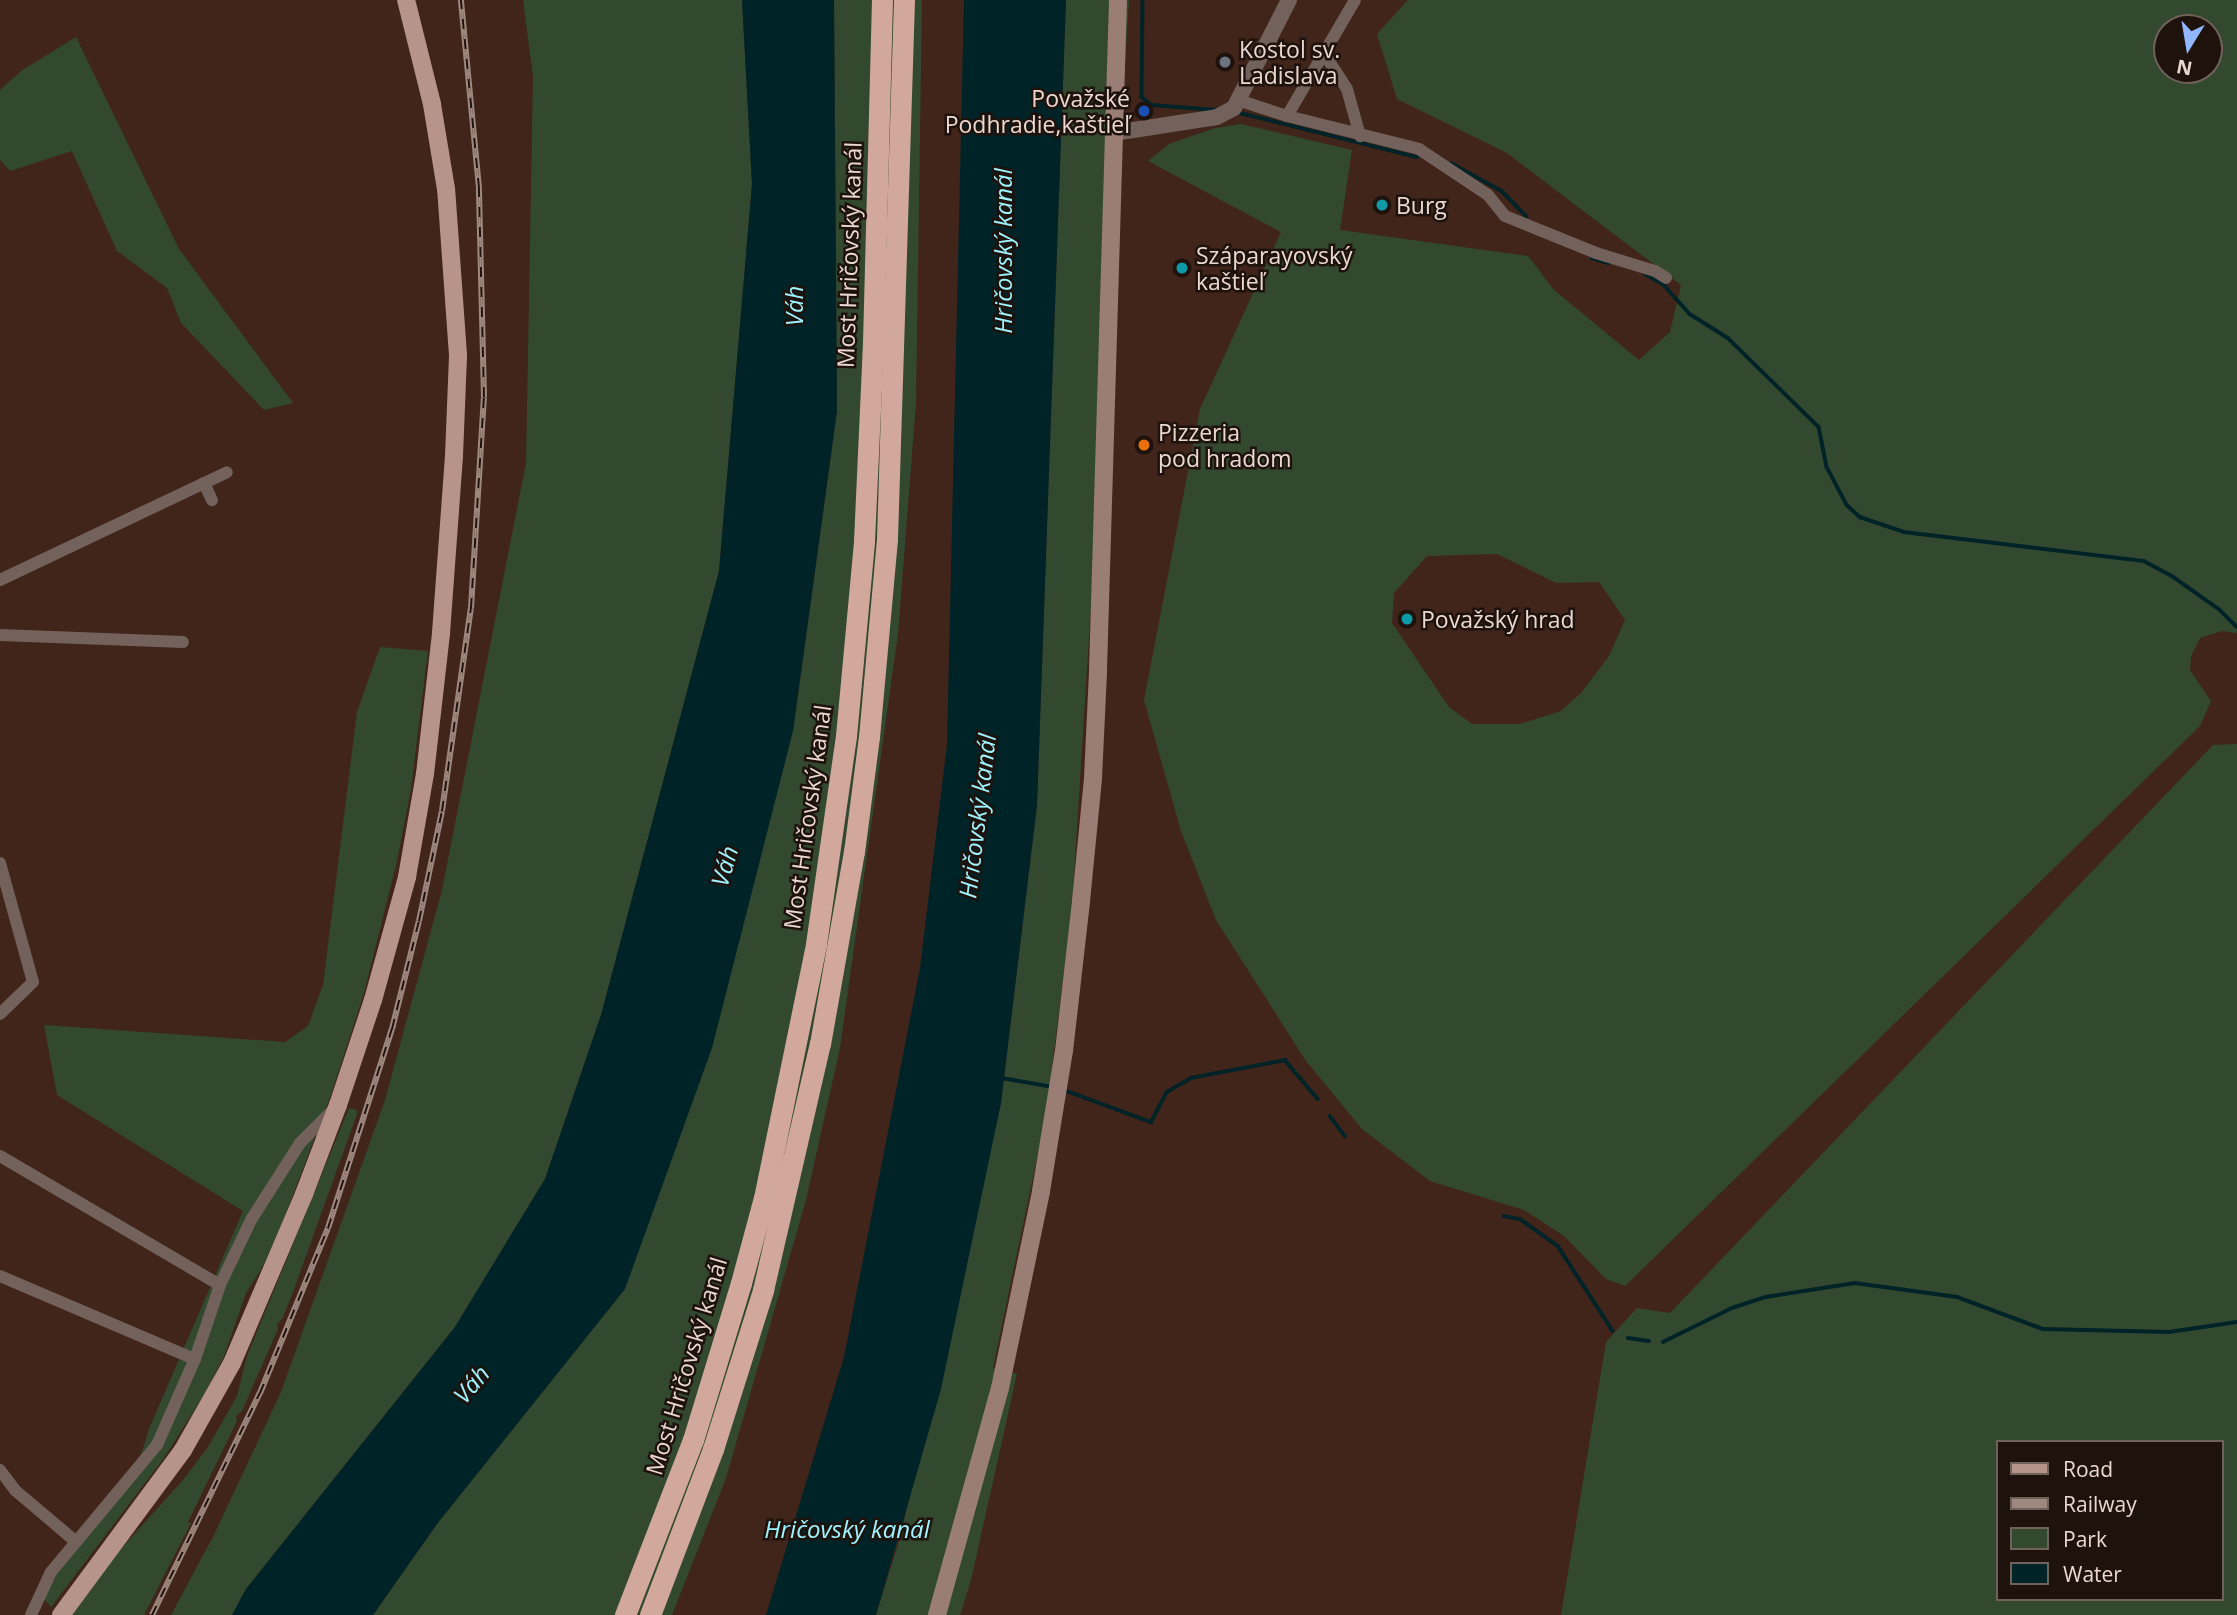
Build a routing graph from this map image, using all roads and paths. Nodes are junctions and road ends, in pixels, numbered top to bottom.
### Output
1 (406, 0) edge
2 (882, 0) edge
3 (904, 0) edge
4 (1118, 0) edge
5 (1289, 0) edge
6 (1355, 0) edge
7 (1325, 55) junction
8 (1241, 101) junction
9 (1287, 116) junction
10 (1359, 132) junction
11 (1114, 133) junction
12 (1666, 278) dead end
13 (228, 472) dead end
14 (204, 483) junction
15 (212, 500) dead end
16 (0, 580) edge
17 (0, 635) edge
18 (177, 638) dead end
19 (0, 863) edge
20 (0, 1014) edge
21 (338, 1105) junction
22 (0, 1156) edge
23 (0, 1276) edge
24 (220, 1286) junction
25 (195, 1359) junction
26 (0, 1470) edge
27 (75, 1540) junction
28 (32, 1615) edge
29 (61, 1615) edge
30 (625, 1615) edge
31 (650, 1615) edge
32 (937, 1615) edge

1 - 21 main road
2 - 30 highway, Most Hričovský kanál
3 - 31 highway, Most Hričovský kanál
4 - 11 main road
5 - 8 street
6 - 7 street
7 - 9 street
7 - 10 street
8 - 9 street
8 - 11 street
9 - 10 street
10 - 12 street
11 - 32 main road
13 - 14 street
14 - 15 street
14 - 16 street
17 - 18 street
19 - 20 street
21 - 24 street
21 - 29 main road
22 - 24 street
23 - 25 street
24 - 25 street
25 - 27 street
26 - 27 street
27 - 28 street

